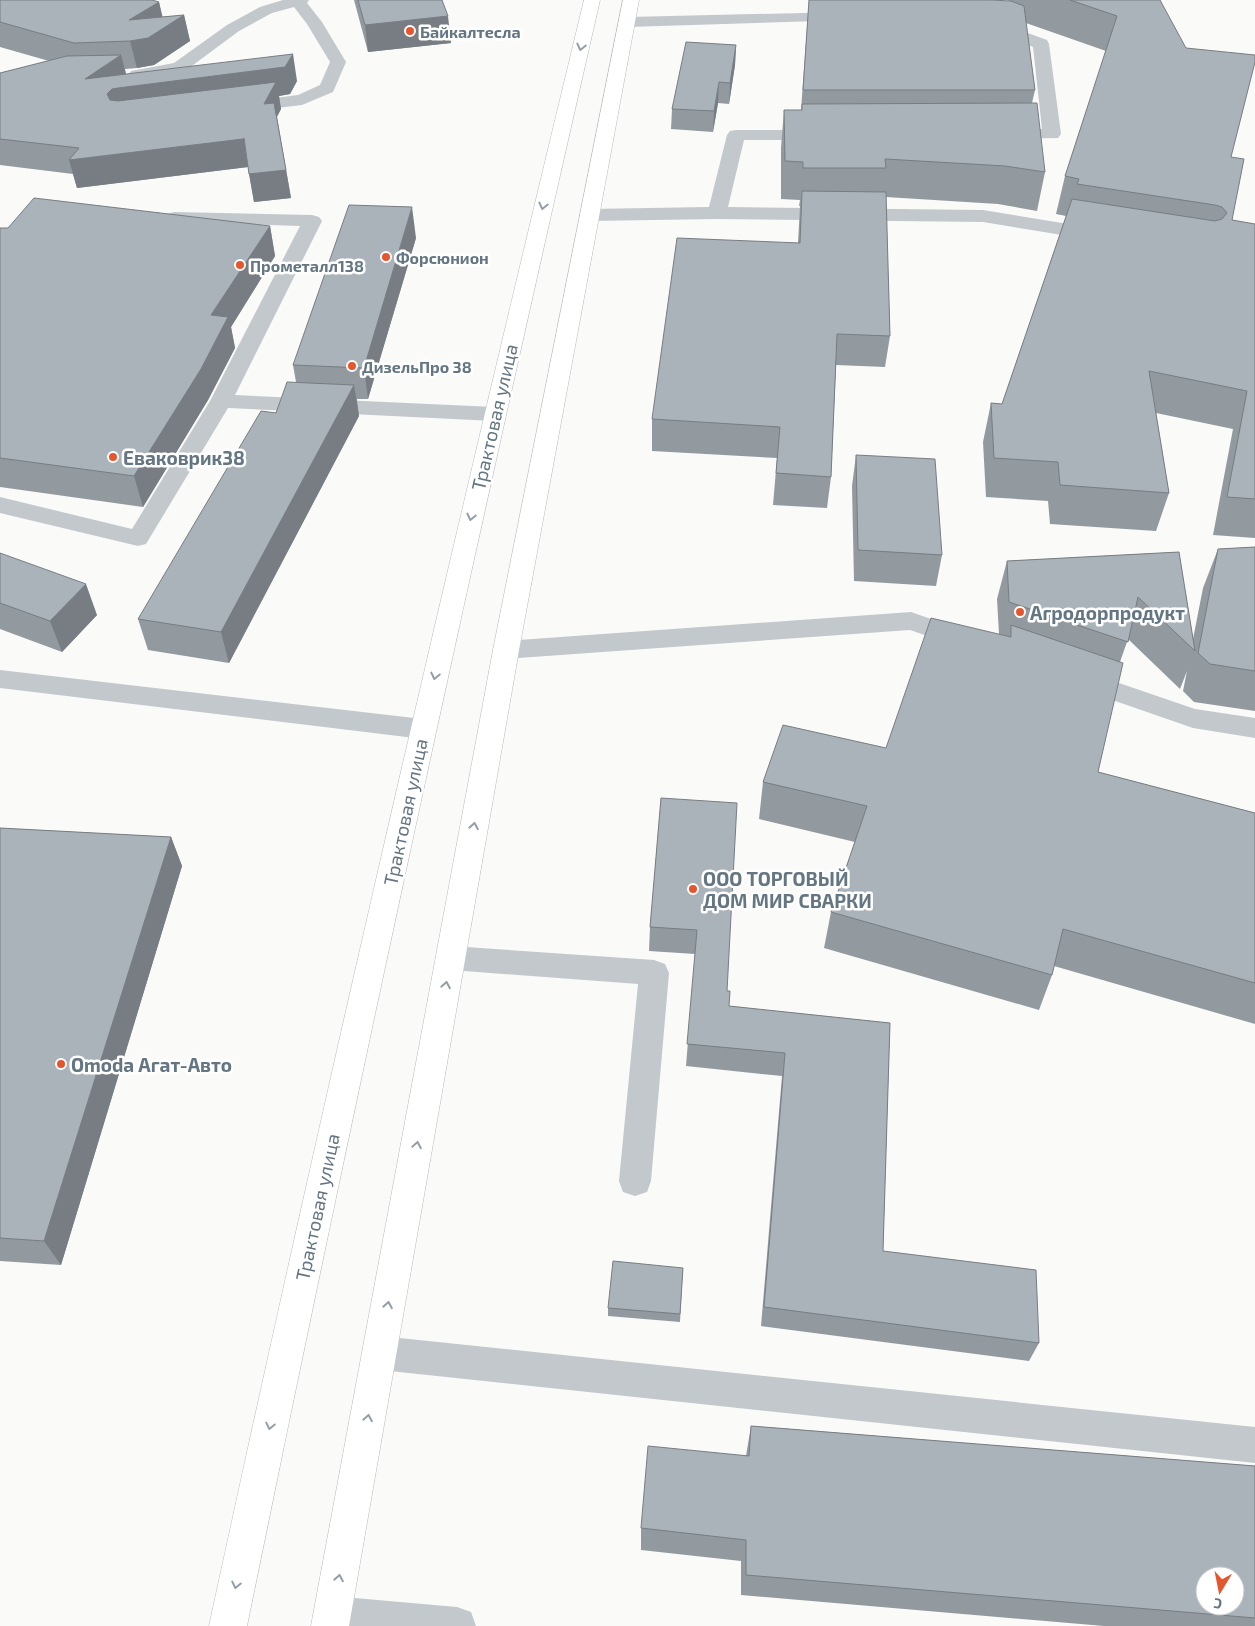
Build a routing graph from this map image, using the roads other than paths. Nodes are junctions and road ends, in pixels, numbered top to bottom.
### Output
1 (299, 0) edge
2 (592, 0) edge
3 (630, 11) edge
4 (857, 17) edge
5 (976, 18) edge
6 (118, 76) edge
7 (224, 109) edge
8 (983, 134) edge
9 (835, 135) edge
10 (717, 213) junction
11 (590, 215) junction
12 (156, 218) edge
13 (1117, 238) edge
14 (221, 402) junction
15 (494, 414) junction
16 (0, 505) edge
17 (987, 647) edge
18 (506, 650) junction
19 (1062, 673) edge
20 (0, 679) edge
21 (1255, 728) edge
22 (423, 729) junction
23 (451, 958) junction
24 (635, 1181) dead end
25 (380, 1353) junction
26 (1255, 1445) edge
27 (331, 1620) edge
28 (228, 1626) edge
29 (458, 1626) edge

1 - 6 lane
1 - 7 lane
2 -> 15 main road, Трактовая улица
3 - 4 lane
3 - 11 main road
5 - 8 lane
9 - 10 lane
10 - 11 lane
10 - 13 lane
11 - 18 main road
12 - 14 lane
14 - 15 lane
14 - 16 lane
15 -> 22 main road, Трактовая улица
17 - 18 lane
23 -> 18 main road
19 - 21 lane
20 - 22 lane
22 -> 28 main road, Трактовая улица
23 - 24 lane
25 -> 23 main road
25 - 26 lane
27 -> 25 main road
27 - 29 lane

